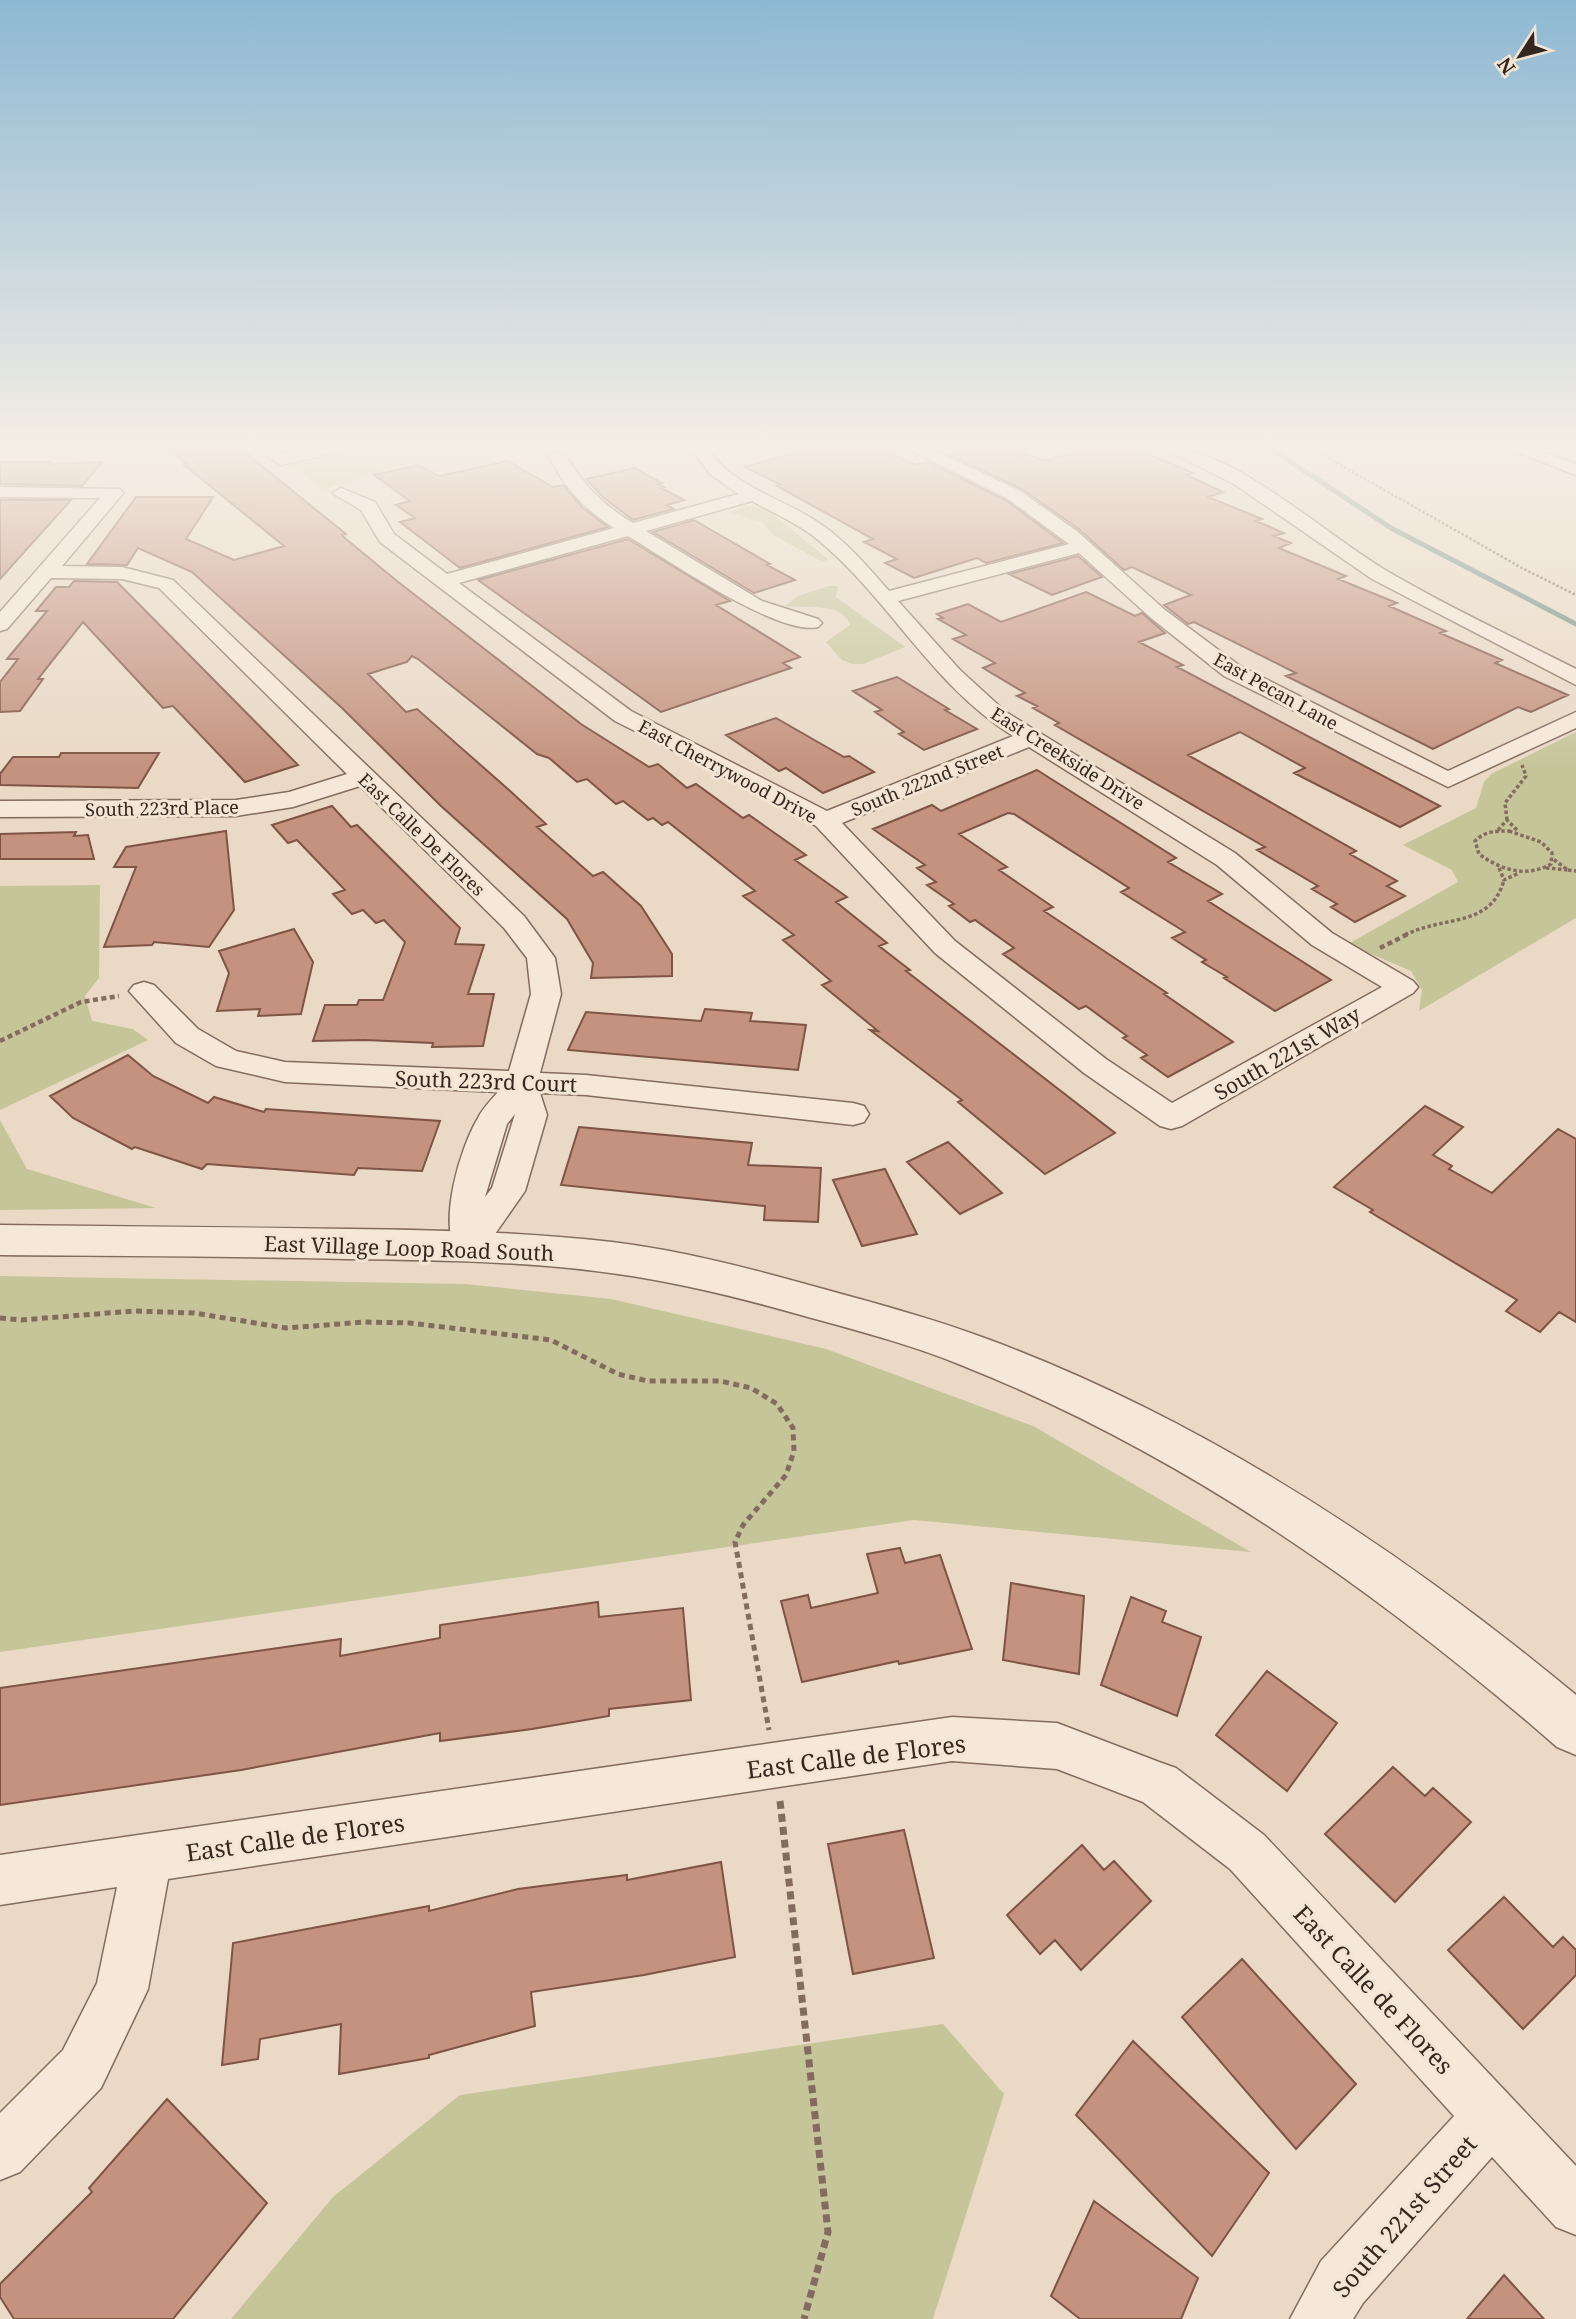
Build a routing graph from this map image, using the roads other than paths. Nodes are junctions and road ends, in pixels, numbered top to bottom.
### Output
1 (62, 553) edge
2 (407, 553) edge
3 (545, 553) edge
4 (669, 553) edge
5 (841, 553) edge
6 (1056, 553) edge
7 (1088, 553) edge
8 (1346, 553) edge
9 (46, 572) junction
10 (444, 581) junction
11 (884, 598) junction
12 (811, 623) dead end
13 (0, 625) edge
14 (1576, 678) edge
15 (1576, 719) edge
16 (1029, 738) junction
17 (362, 777) junction
18 (0, 809) edge
19 (825, 821) junction
20 (1403, 987) joint
21 (144, 991) road end
22 (521, 1084) junction
23 (853, 1114) dead end
24 (1171, 1118) joint
25 (0, 1240) edge
26 (469, 1245) junction
27 (1576, 1729) edge
28 (147, 1859) junction
29 (0, 1880) edge
30 (1491, 2116) junction
31 (0, 2152) edge
32 (1576, 2207) edge
33 (1320, 2319) edge

1 - 9 street
2 - 10 street, East Cherrywood Drive
3 - 10 street
4 - 12 street
5 - 11 street, East Creekside Drive
6 - 11 street
7 - 15 street, East Pecan Lane
8 - 14 street
9 - 13 street
9 - 17 street, East Calle De Flores
10 - 19 street, East Cherrywood Drive
11 - 16 street, East Creekside Drive
16 - 19 street, South 222nd Street
16 - 20 street, East Creekside Drive
17 - 18 street, South 223rd Place
17 - 22 street, East Calle De Flores
19 - 24 street, East Cherrywood Drive
20 - 24 street, South 221st Way
21 - 22 street, South 223rd Court
22 - 23 street, South 223rd Court
22 - 26 street
25 - 26 street, East Village Loop Road South
26 - 27 street, East Village Loop Road South
28 - 29 street, East Calle de Flores
28 - 30 street, East Calle de Flores
28 - 31 street
30 - 32 street, East Calle de Flores
30 - 33 street, South 221st Street

